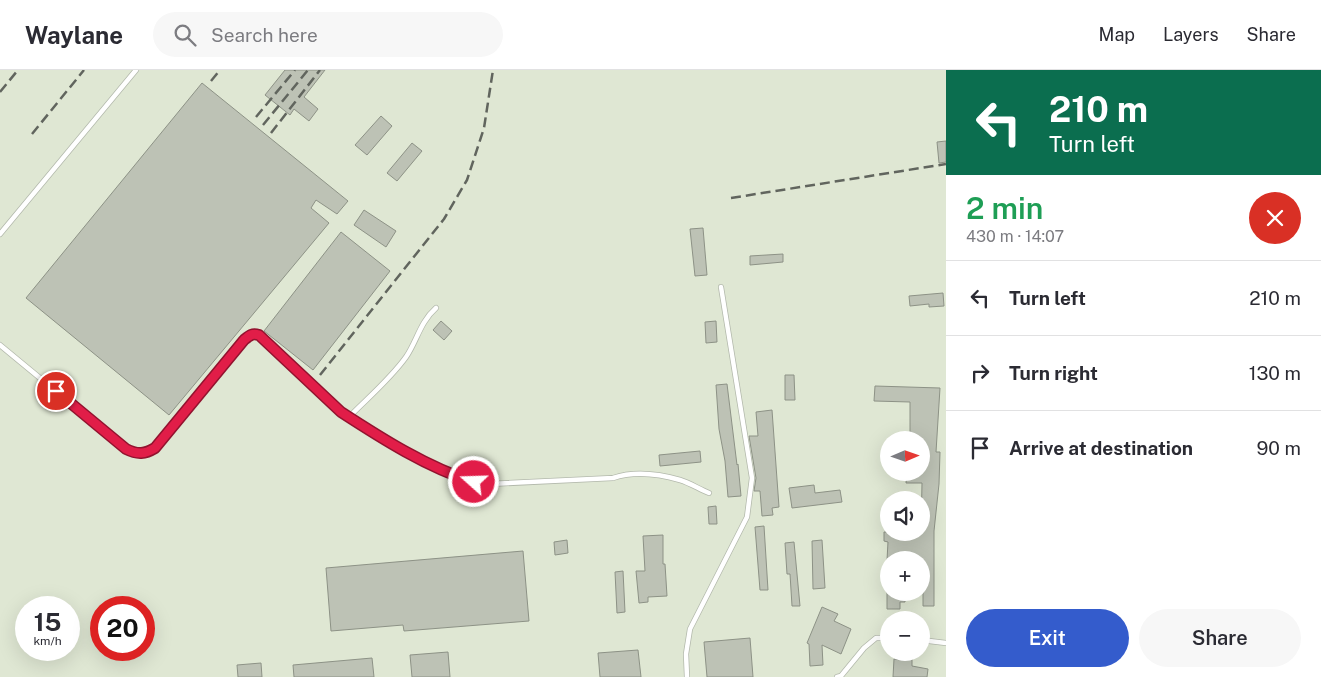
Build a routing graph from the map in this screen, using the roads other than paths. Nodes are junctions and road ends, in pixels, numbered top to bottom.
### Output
1 (136, 70) edge
2 (0, 234) edge
3 (721, 287) dead end
4 (436, 308) dead end
5 (0, 346) edge
6 (349, 416) junction
7 (709, 493) dead end
8 (880, 638) edge
9 (930, 641) edge
10 (946, 643) edge
11 (687, 677) edge
12 (837, 677) edge

1 - 2 lane
3 - 11 lane
4 - 6 lane
5 - 6 lane
6 - 7 lane
8 - 12 lane
9 - 10 lane

